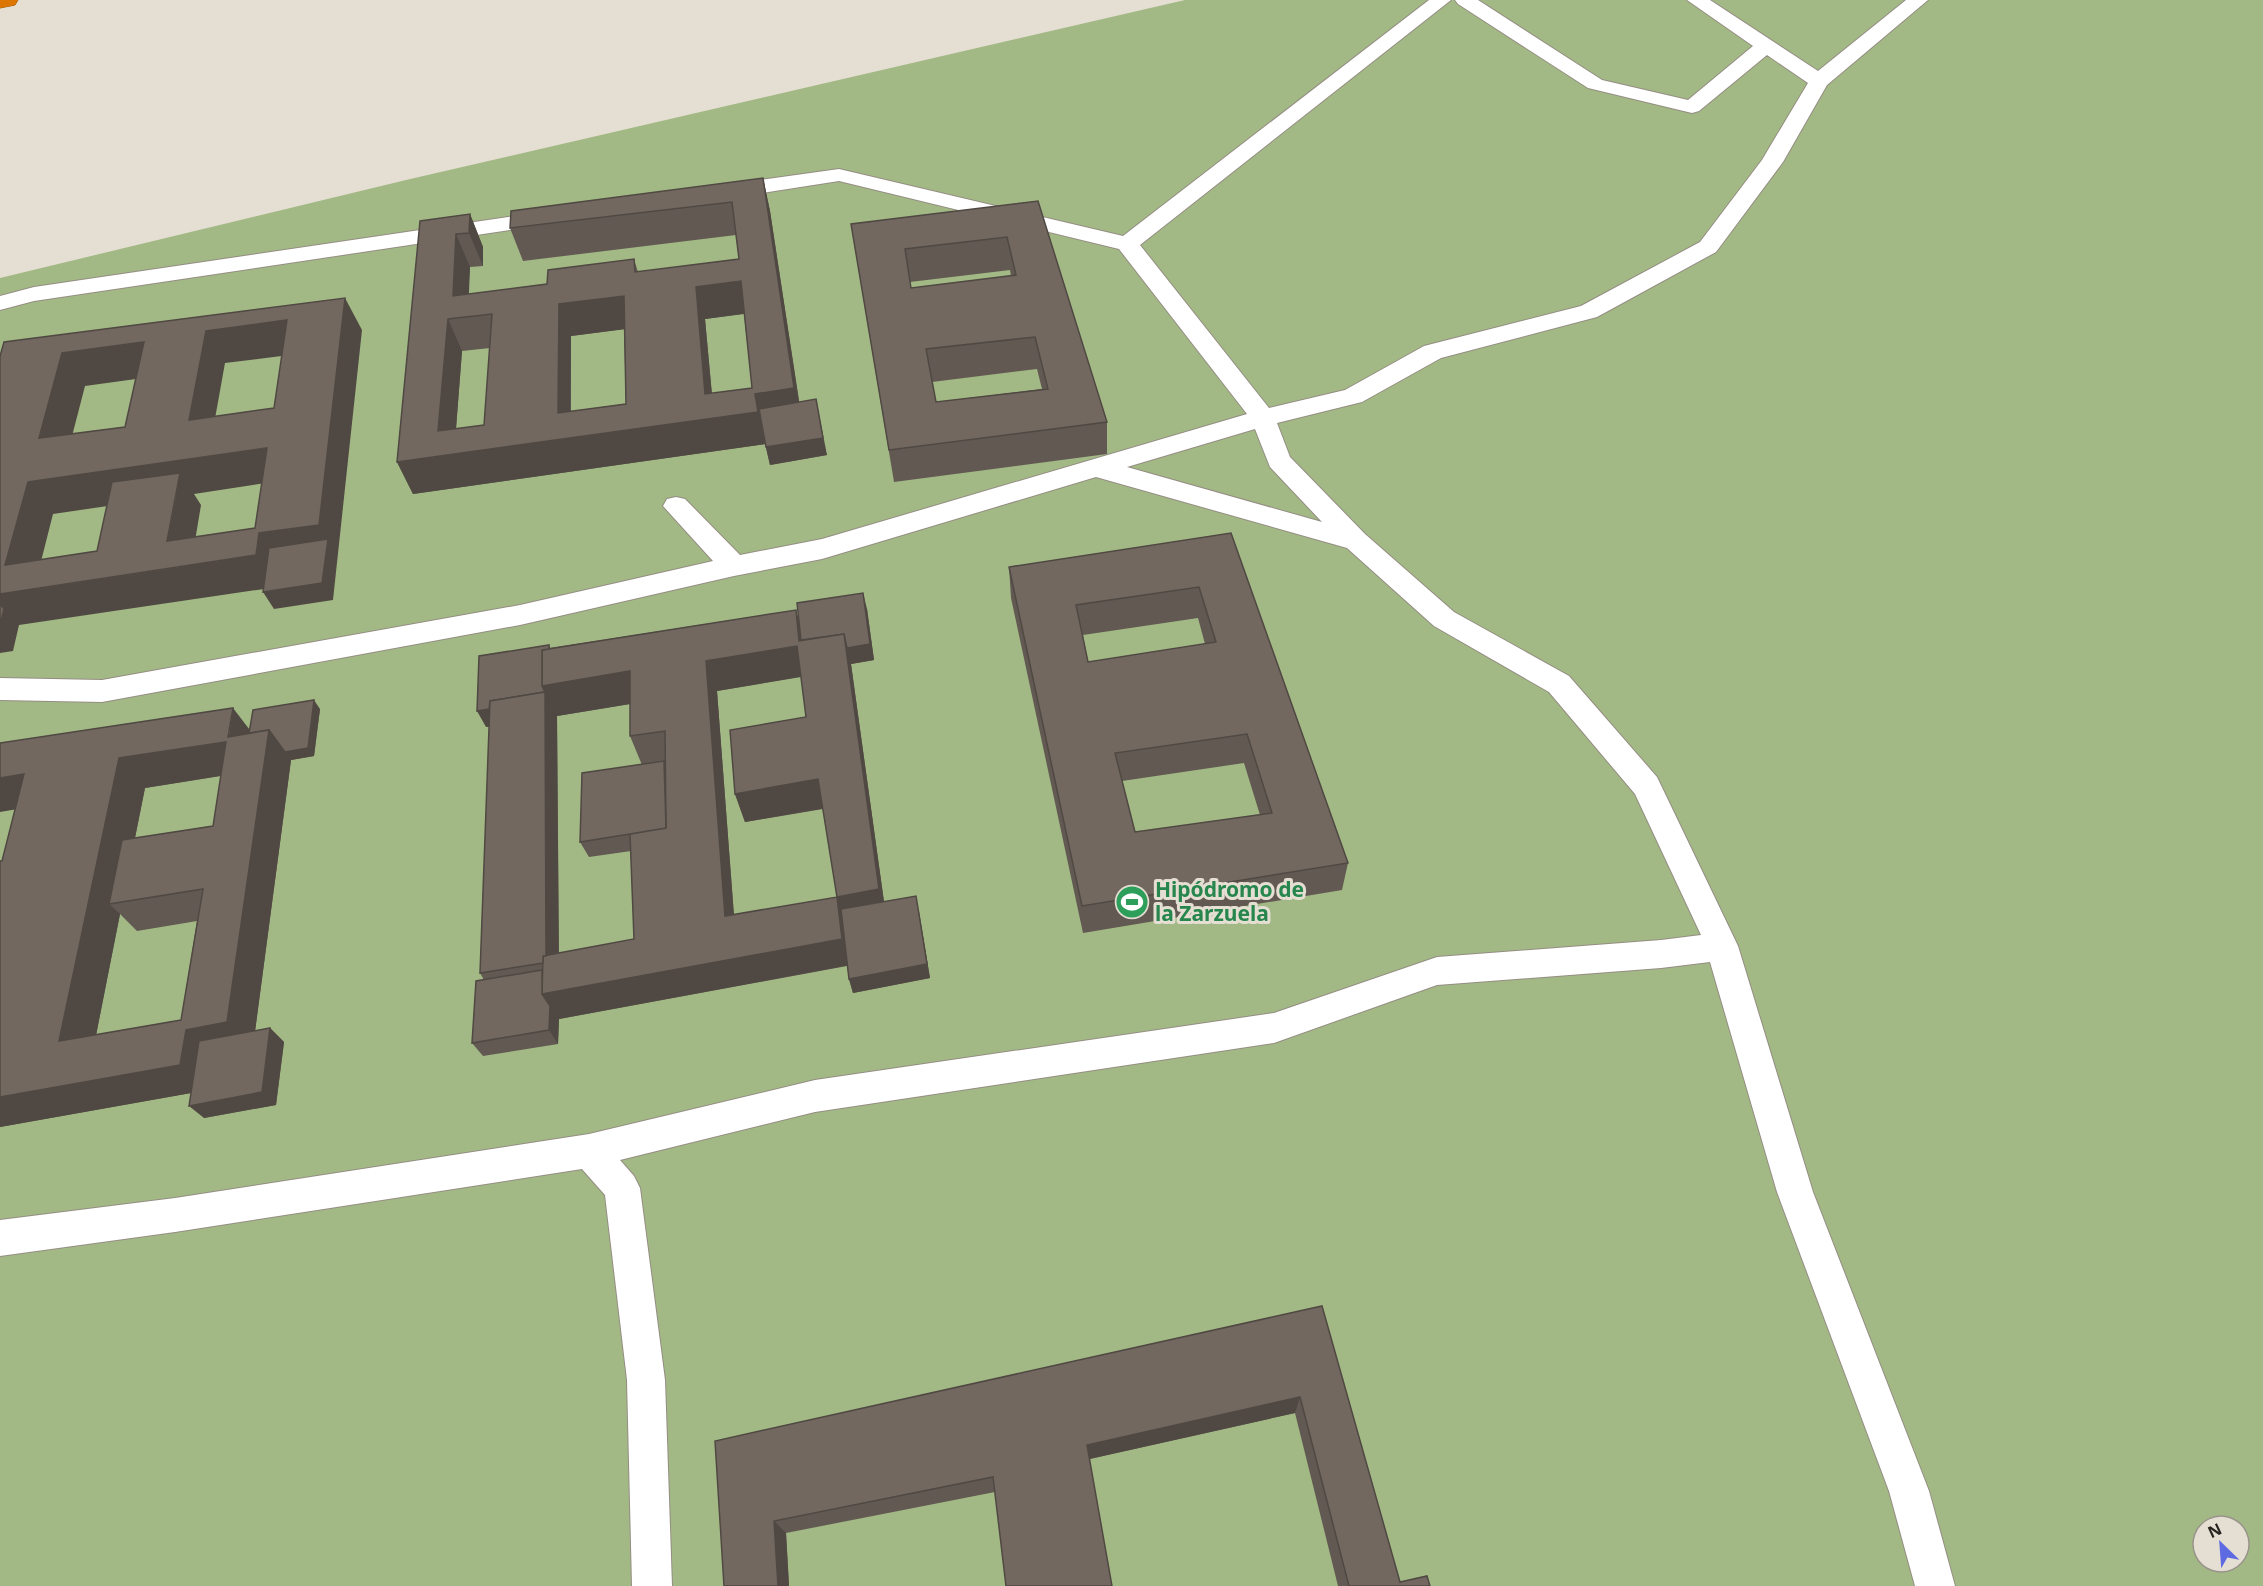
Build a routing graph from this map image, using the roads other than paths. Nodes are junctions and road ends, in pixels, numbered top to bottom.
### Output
1 (7, 0) edge
2 (1441, 0) edge
3 (1465, 0) edge
4 (1697, 0) edge
5 (1918, 0) edge
6 (0, 2) edge
7 (1766, 46) junction
8 (1820, 81) junction
9 (708, 194) edge
10 (567, 215) edge
11 (1128, 244) junction
12 (0, 303) edge
13 (1263, 418) junction
14 (1097, 468) junction
15 (676, 506) dead end
16 (1356, 541) junction
17 (734, 566) junction
18 (0, 689) edge
19 (1722, 946) junction
20 (589, 1151) junction
21 (0, 1238) edge
22 (652, 1586) edge
23 (1935, 1586) edge

1 - 6 highway
2 - 11 lane
3 - 7 lane
4 - 7 lane
5 - 8 lane
7 - 8 lane
8 - 13 lane
9 - 11 lane
10 - 12 lane
11 - 13 lane
13 - 14 lane
13 - 16 lane
14 - 16 lane
14 - 17 lane
15 - 17 lane
16 - 19 lane
17 - 18 lane
19 - 20 lane
19 - 23 lane
20 - 21 lane
20 - 22 lane

